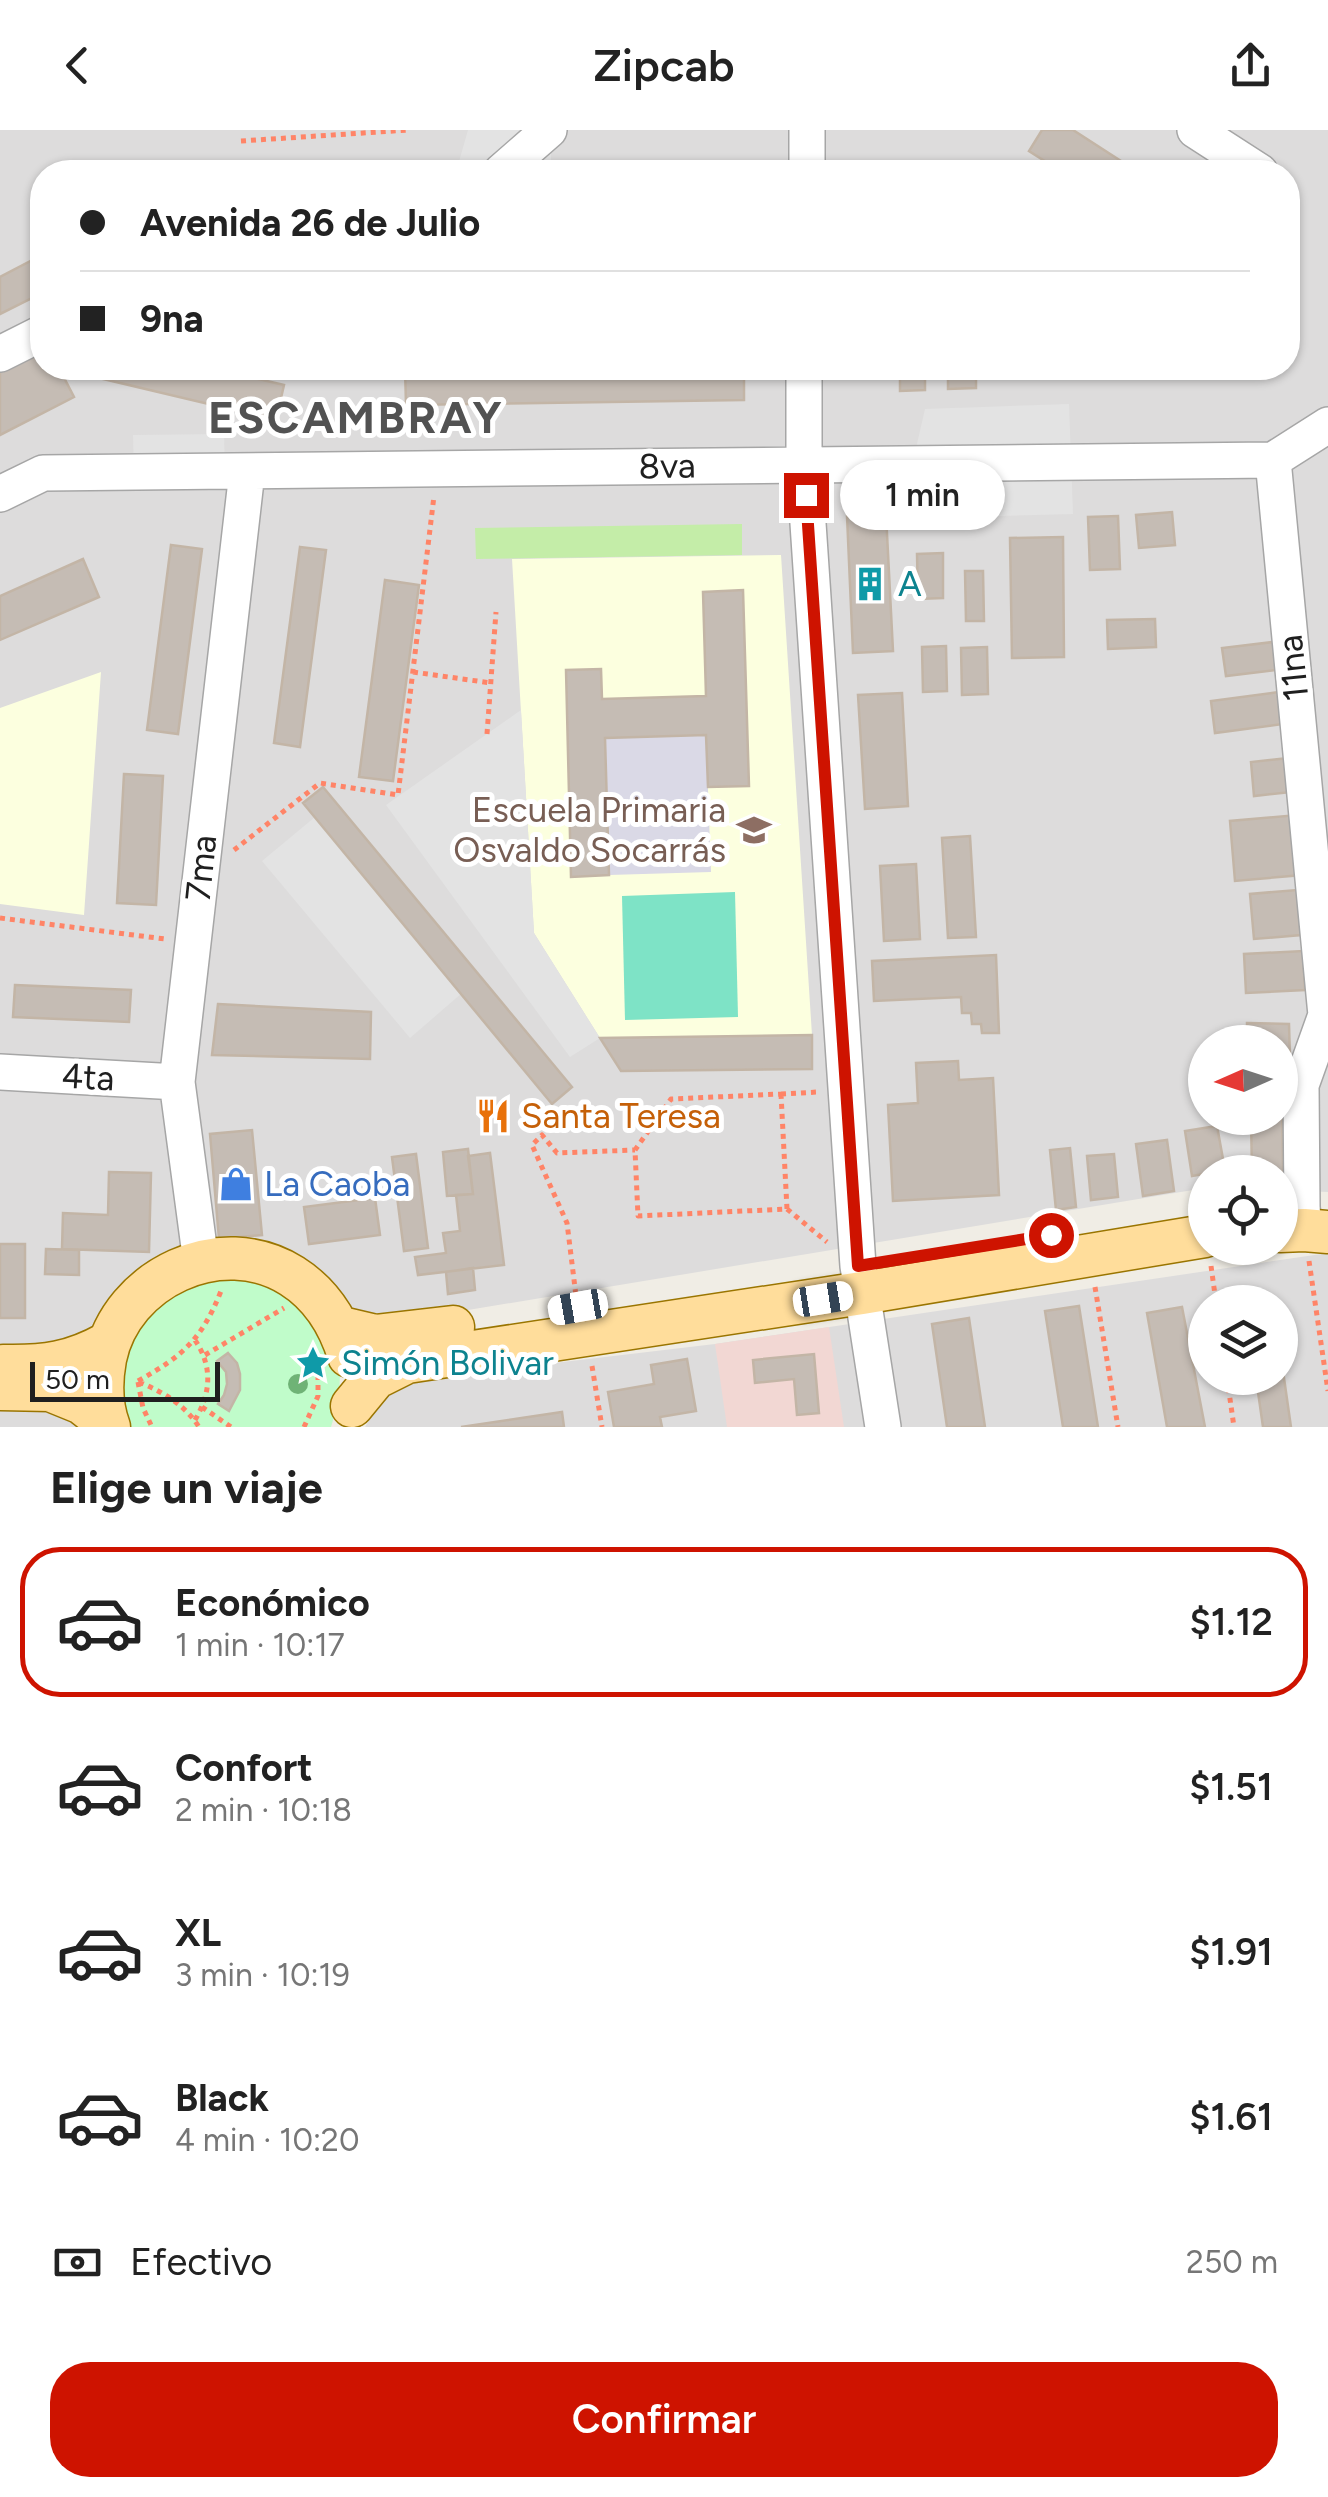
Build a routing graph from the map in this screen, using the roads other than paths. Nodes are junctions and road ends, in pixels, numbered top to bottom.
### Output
1 (549, 130) edge
2 (807, 130) edge
3 (1195, 130) edge
4 (514, 160) edge
5 (806, 160) edge
6 (1241, 160) edge
7 (30, 339) edge
8 (0, 354) edge
9 (804, 380) edge
10 (1328, 425) edge
11 (1273, 460) junction
12 (804, 464) junction
13 (246, 472) junction
14 (0, 494) edge
15 (0, 1072) edge
16 (177, 1082) junction
17 (1188, 1213) edge
18 (1304, 1219) edge
19 (1188, 1252) edge
20 (860, 1279) junction
21 (216, 1283) junction
22 (582, 1320) junction
23 (328, 1344) junction
24 (124, 1355) junction
25 (0, 1366) edge
26 (0, 1389) edge
27 (349, 1417) edge
28 (108, 1424) edge
29 (882, 1427) edge

1 - 4 street
2 - 5 street
3 - 6 street
7 - 8 street
9 - 12 street
10 - 11 street
11 - 12 street, 8va
11 - 18 street, 11na
12 - 13 street, 8va
12 - 20 street
13 - 14 street, 8va
13 - 16 street, 7ma
15 - 16 street, 4ta
16 - 21 street, 7ma
17 - 20 main road
19 - 20 main road
20 - 22 main road
20 - 29 street
21 - 23 main road
21 - 24 main road
22 - 23 main road
22 - 27 main road
23 - 27 main road
24 - 25 main road
24 - 28 main road
26 - 28 main road

